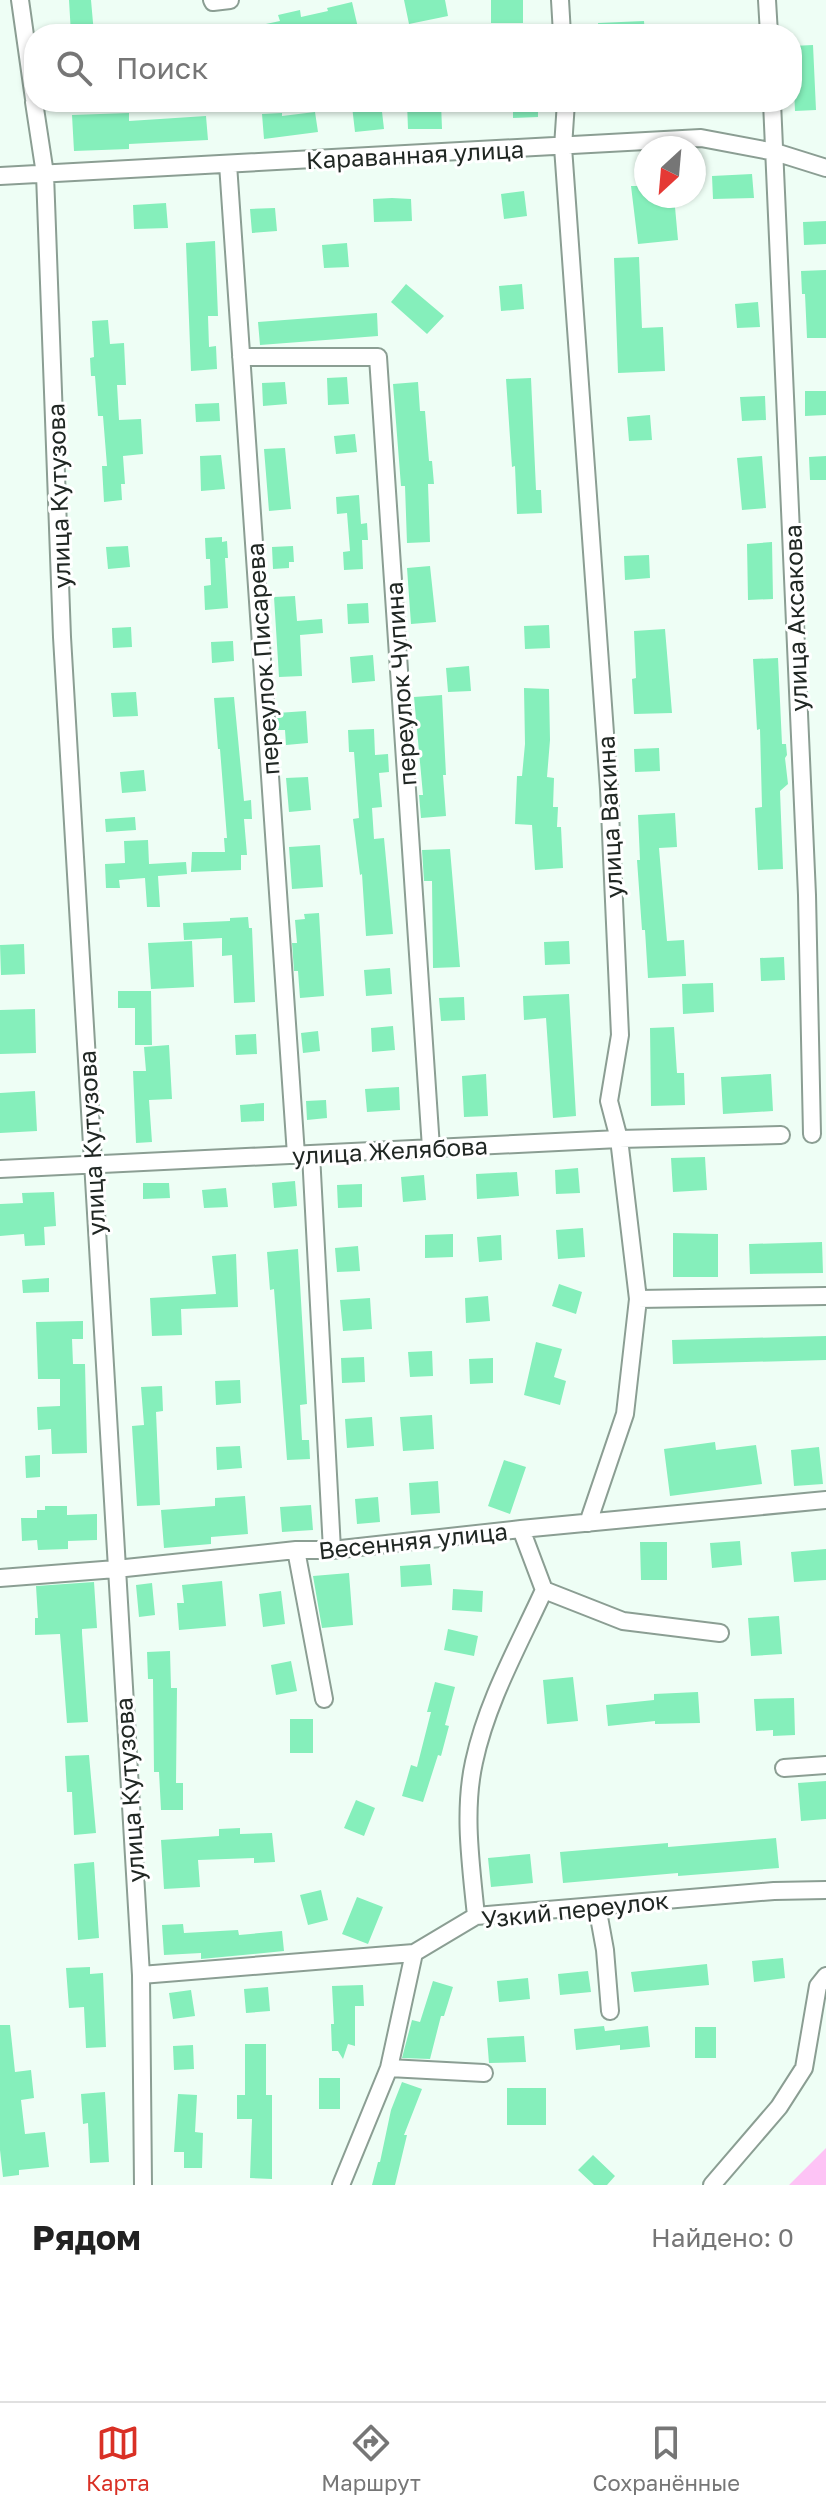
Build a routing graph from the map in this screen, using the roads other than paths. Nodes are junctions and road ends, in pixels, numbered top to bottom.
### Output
1 (20, 0) edge
2 (212, 0) edge
3 (230, 0) edge
4 (560, 0) edge
5 (767, 0) edge
6 (561, 24) edge
7 (768, 24) edge
8 (24, 29) edge
9 (36, 112) edge
10 (565, 112) edge
11 (773, 112) edge
12 (563, 147) junction
13 (775, 152) junction
14 (228, 164) junction
15 (826, 168) edge
16 (45, 174) junction
17 (0, 176) edge
18 (241, 357) junction
19 (812, 1134) dead end
20 (781, 1135) dead end
21 (619, 1139) junction
22 (431, 1148) junction
23 (304, 1154) junction
24 (93, 1165) junction
25 (0, 1169) edge
26 (826, 1296) edge
27 (638, 1299) junction
28 (826, 1500) edge
29 (588, 1523) junction
30 (521, 1529) junction
31 (296, 1550) junction
32 (332, 1550) junction
33 (116, 1569) junction
34 (0, 1578) edge
35 (544, 1590) junction
36 (720, 1633) dead end
37 (324, 1699) dead end
38 (826, 1765) edge
39 (784, 1768) dead end
40 (826, 1890) edge
41 (597, 1906) junction
42 (476, 1916) junction
43 (414, 1953) junction
44 (141, 1975) junction
45 (826, 1976) edge
46 (610, 2011) dead end
47 (389, 2068) junction
48 (484, 2073) dead end
49 (143, 2185) edge
50 (341, 2185) edge
51 (712, 2185) edge

1 - 8 street, улица Кутузова
2 - 3 street
4 - 6 street
5 - 7 street
9 - 16 street, улица Кутузова
10 - 12 street, улица Вакина
11 - 13 street, улица Аксакова
12 - 13 street, Караванная улица
12 - 14 street, Караванная улица
12 - 21 street, улица Вакина
13 - 15 street, Караванная улица
13 - 19 street, улица Аксакова
14 - 16 street, Караванная улица
14 - 18 street, переулок Писарева
16 - 17 street, Караванная улица
16 - 24 street, улица Кутузова
18 - 22 street, переулок Чупина
18 - 23 street, переулок Писарева
20 - 21 street, улица Желябова
21 - 22 street, улица Желябова
21 - 27 street, улица Вакина
22 - 23 street, улица Желябова
23 - 24 street, улица Желябова
23 - 32 street, переулок Писарева
24 - 25 street, улица Желябова
24 - 33 street, улица Кутузова
26 - 27 street
27 - 29 street, улица Вакина
28 - 29 street, Весенняя улица
29 - 30 street, Весенняя улица
30 - 32 street, Весенняя улица
30 - 35 street
31 - 32 street, Весенняя улица
31 - 33 street, Весенняя улица
31 - 37 street
33 - 34 street, Весенняя улица
33 - 44 street, улица Кутузова
35 - 36 street
35 - 42 street
38 - 39 street
40 - 41 street, Узкий переулок
41 - 42 street, Узкий переулок
41 - 46 street
42 - 43 street, Узкий переулок
43 - 44 street, Узкий переулок
43 - 47 street
44 - 49 street, улица Кутузова
45 - 51 street
47 - 48 street
47 - 50 street

